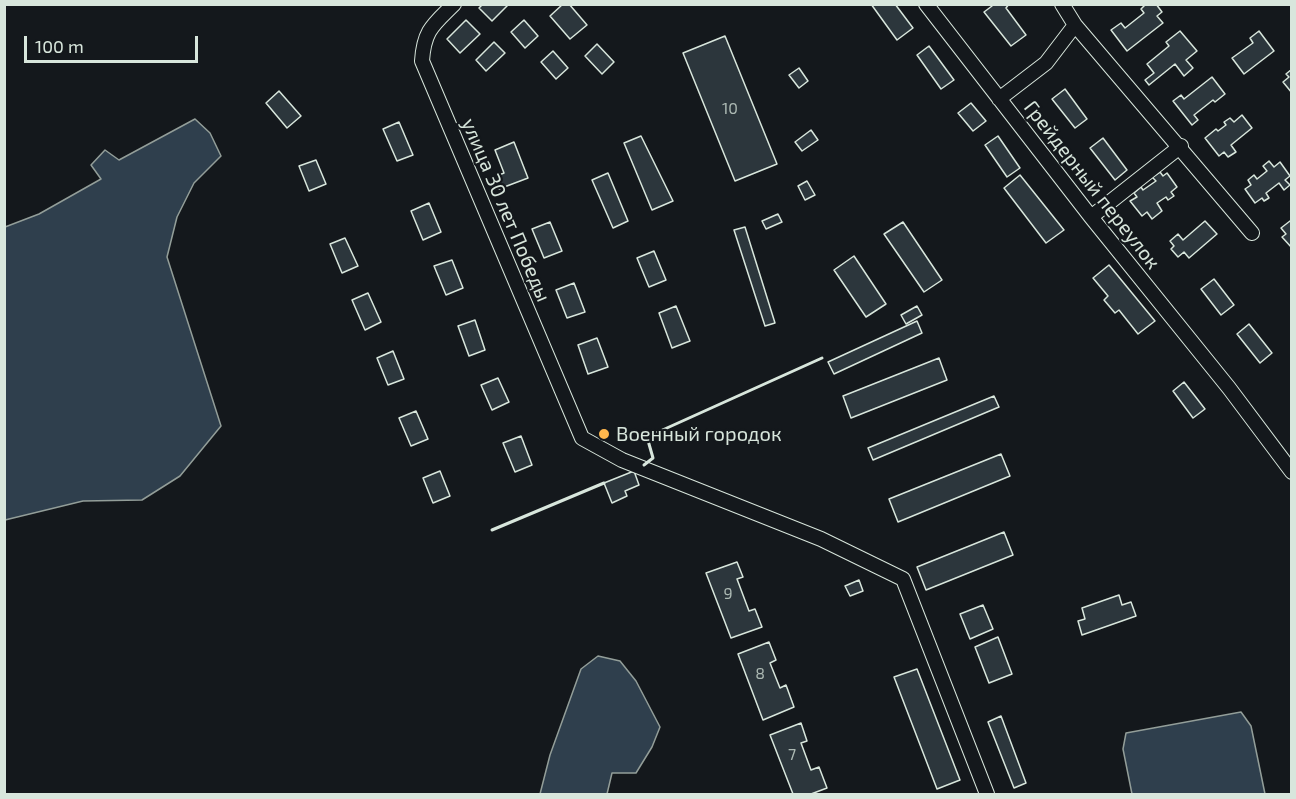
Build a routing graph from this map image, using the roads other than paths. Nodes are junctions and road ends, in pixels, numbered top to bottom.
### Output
1 (454, 4) edge
2 (926, 4) edge
3 (1062, 4) edge
4 (1075, 25) junction
5 (999, 99) junction
6 (1180, 147) junction
7 (1091, 217) junction
8 (1252, 233) dead end
9 (1292, 472) edge
10 (987, 795) edge

1 - 10 street, улица 30 лет Победы
2 - 5 street, Грейдерный переулок
3 - 4 street
4 - 5 street
4 - 6 street
5 - 7 street, Грейдерный переулок
6 - 7 street
6 - 8 street
7 - 9 street, Грейдерный переулок

